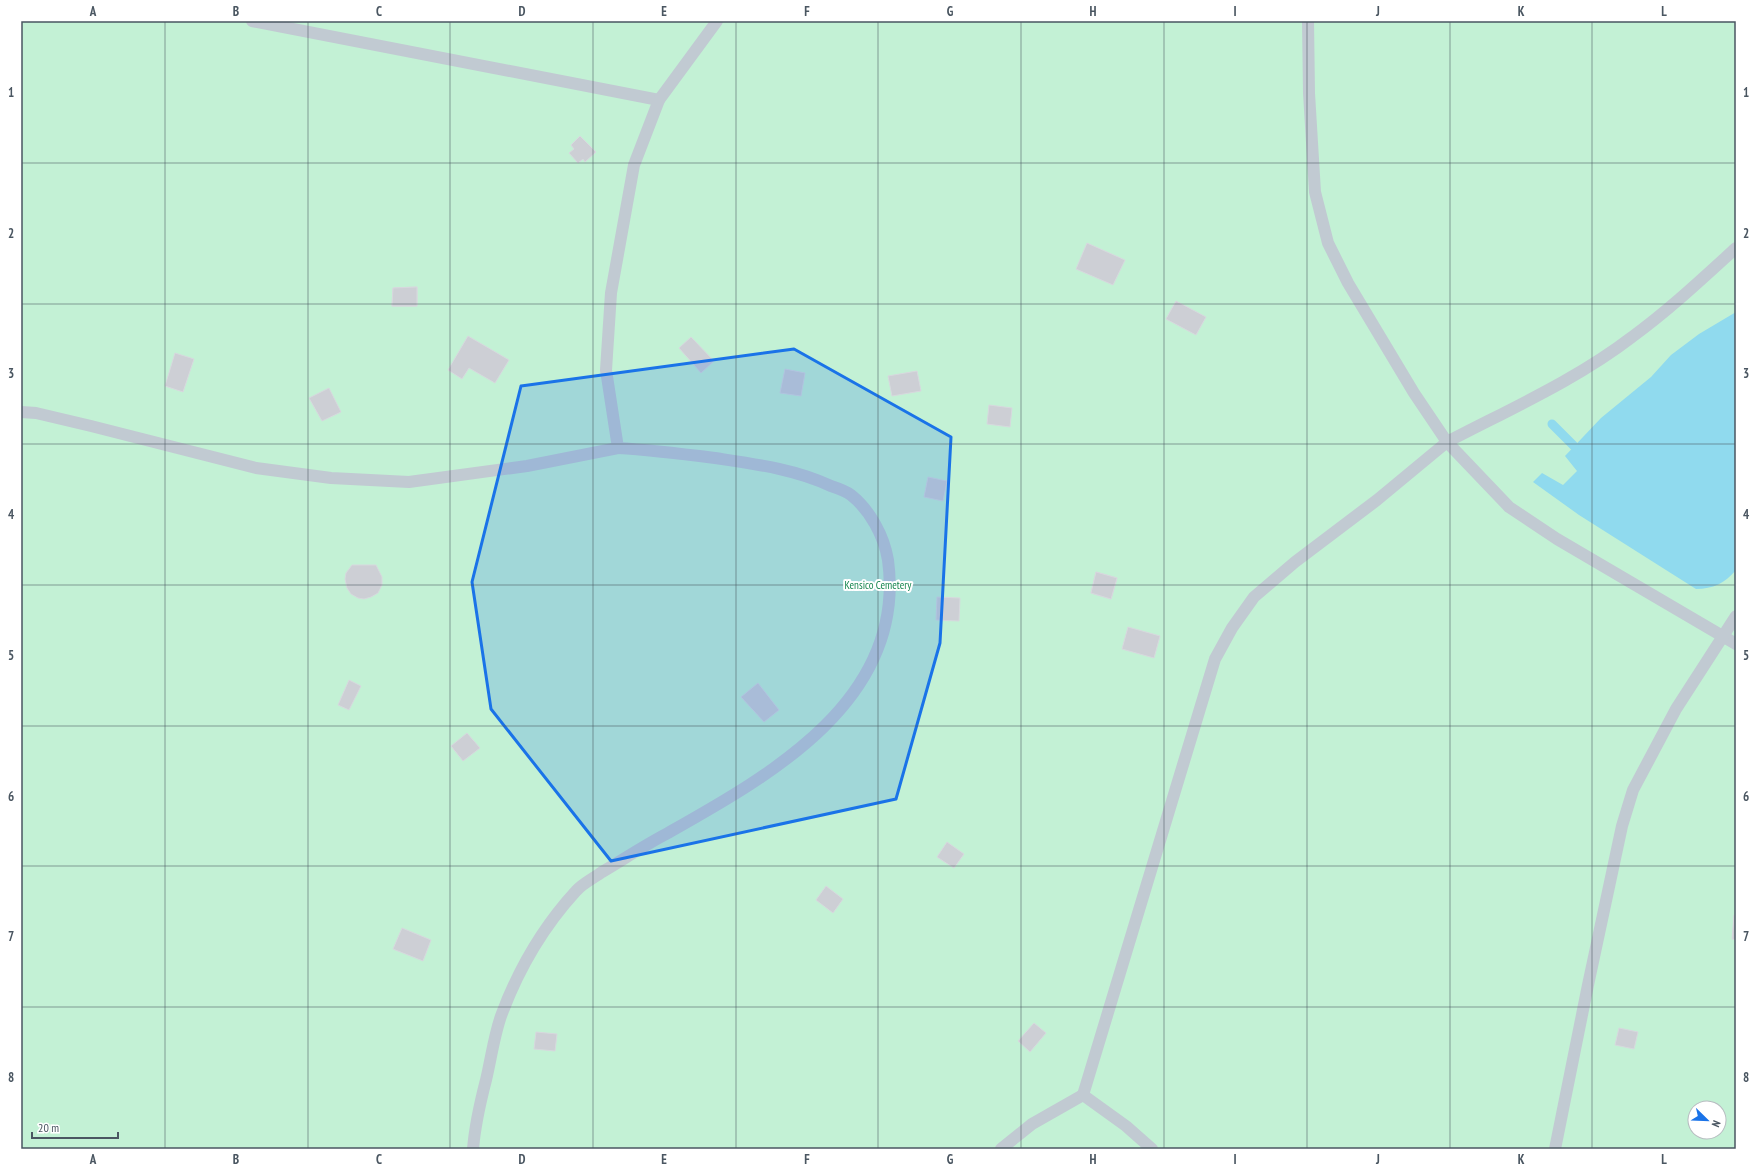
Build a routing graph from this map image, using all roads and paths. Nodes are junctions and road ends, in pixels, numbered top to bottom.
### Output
1 (252, 21) edge
2 (717, 21) edge
3 (1308, 21) edge
4 (659, 100) junction
5 (1736, 248) edge
6 (21, 412) edge
7 (1448, 442) junction
8 (618, 448) junction
9 (1736, 616) edge
10 (1722, 637) junction
11 (1736, 644) edge
12 (1083, 1095) junction
13 (473, 1149) edge
14 (1000, 1149) edge
15 (1152, 1149) edge
16 (1555, 1149) edge

1 - 4 lane
2 - 4 lane
3 - 7 lane
4 - 8 lane
5 - 7 lane
6 - 8 lane
7 - 10 lane
7 - 12 lane
8 - 13 lane
9 - 10 lane
10 - 11 lane
10 - 16 lane
12 - 14 lane
12 - 15 lane

